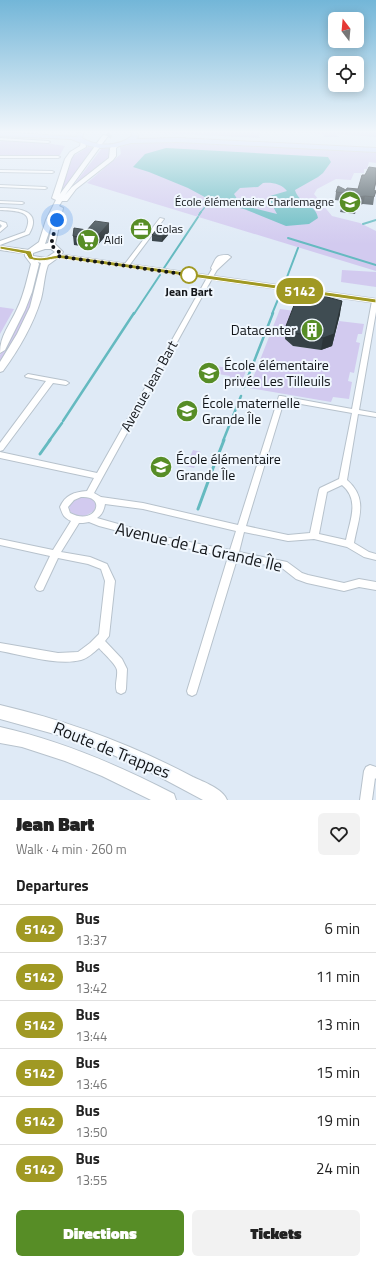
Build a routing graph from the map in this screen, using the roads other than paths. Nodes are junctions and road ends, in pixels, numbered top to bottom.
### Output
1 (65, 169) edge
2 (81, 169) edge
3 (82, 169) edge
4 (97, 169) edge
5 (0, 171) edge
6 (52, 172) dead end
7 (0, 186) edge
8 (45, 188) dead end
9 (0, 202) edge
10 (22, 203) dead end
11 (0, 208) edge
12 (59, 208) junction
13 (162, 220) dead end
14 (48, 221) junction
15 (0, 222) edge
16 (0, 231) edge
17 (0, 243) edge
18 (0, 248) edge
19 (54, 248) junction
20 (32, 253) junction
21 (53, 258) junction
22 (228, 258) junction
23 (235, 258) dead end
24 (126, 266) junction
25 (214, 269) junction
26 (209, 278) junction
27 (376, 301) edge
28 (0, 350) edge
29 (0, 369) edge
30 (28, 376) dead end
31 (50, 380) junction
32 (66, 382) dead end
33 (356, 412) junction
34 (376, 415) edge
35 (0, 448) edge
36 (0, 455) edge
37 (98, 476) junction
38 (343, 481) junction
39 (89, 494) junction
40 (100, 500) junction
41 (90, 519) junction
42 (76, 520) junction
43 (241, 528) junction
44 (314, 536) junction
45 (0, 542) edge
46 (349, 544) junction
47 (56, 553) junction
48 (234, 554) junction
49 (376, 557) edge
50 (376, 586) edge
51 (40, 587) dead end
52 (98, 641) junction
53 (0, 647) edge
54 (121, 689) dead end
55 (192, 691) dead end
56 (0, 712) edge
57 (0, 735) edge
58 (376, 773) edge
59 (168, 800) edge
60 (219, 800) edge
61 (366, 800) edge

1 - 14 main road
2 - 14 main road
3 - 12 main road
4 - 12 main road
5 - 6 street
7 - 8 street
9 - 10 street
11 - 17 street
12 - 19 main road
13 - 24 street
14 - 20 main road
15 - 16 street
18 - 20 street
19 - 20 main road
19 - 21 main road
20 - 21 main road
20 - 28 main road
21 - 24 street
21 - 29 main road
22 - 23 street
22 - 25 street
22 - 25 street, Avenue Jean Bart
24 - 26 street
25 - 26 street, Avenue Jean Bart
26 - 27 street
26 - 37 street, Avenue Jean Bart
27 - 33 street
30 - 31 street
31 - 32 street
31 - 35 street
33 - 34 street
33 - 38 street
33 - 43 street
36 - 37 street
37 - 39 street, Avenue Jean Bart
38 - 44 street
38 - 46 street
39 - 40 street
39 - 42 street
40 - 41 street
40 - 43 street, Avenue de La Grande Île
41 - 42 street
41 - 48 street, Avenue de La Grande Île
42 - 47 street
43 - 44 street, Avenue de La Grande Île
43 - 48 street
44 - 46 street, Avenue de La Grande Île
45 - 47 street
46 - 49 street, Avenue de La Grande Île
47 - 51 street
47 - 52 street
48 - 50 street, Avenue de La Grande Île
48 - 55 street
52 - 53 street
52 - 54 street
56 - 60 main road, Route de Trappes
57 - 59 main road, Route de Trappes
58 - 61 street

